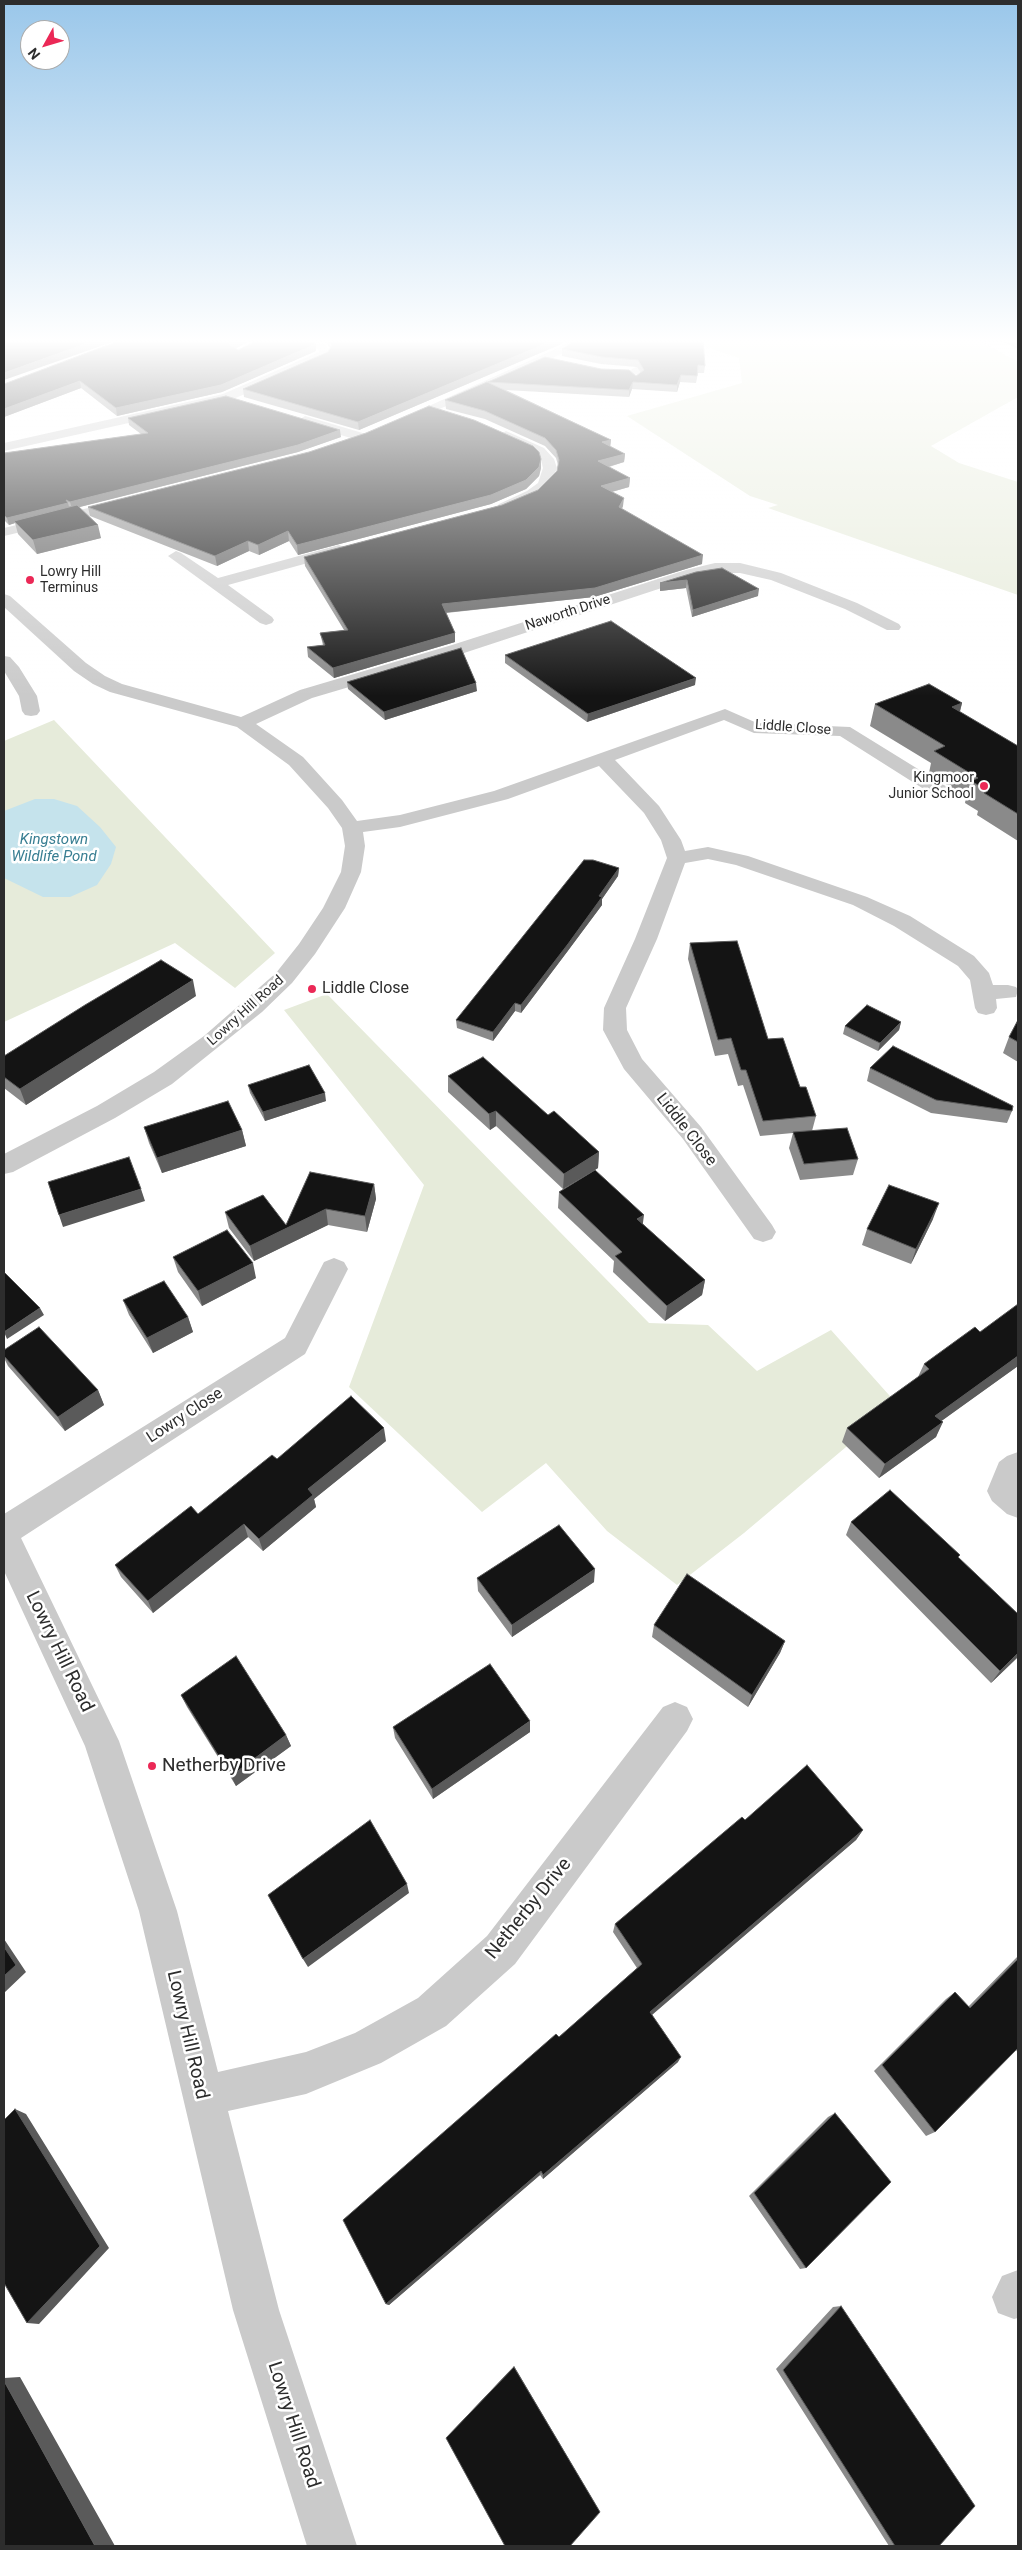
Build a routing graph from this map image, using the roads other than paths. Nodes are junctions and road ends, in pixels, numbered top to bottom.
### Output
1 (547, 458) edge
2 (142, 499) edge
3 (487, 511) edge
4 (4, 532) edge
5 (355, 546) edge
6 (176, 556) edge
7 (215, 584) junction
8 (6, 604) edge
9 (266, 620) dead end
10 (893, 627) dead end
11 (4, 661) edge
12 (31, 711) dead end
13 (242, 723) junction
14 (604, 760) junction
15 (945, 794) dead end
16 (352, 828) junction
17 (677, 858) junction
18 (1008, 992) dead end
19 (4, 1164) edge
20 (763, 1232) dead end
21 (334, 1269) dead end
22 (1018, 1465) edge
23 (1018, 1504) edge
24 (4, 1532) edge
25 (4, 1537) edge
26 (675, 1719) dead end
27 (202, 2096) junction
28 (332, 2546) edge

1 - 3 street
2 - 4 street
5 - 7 street
6 - 7 street
7 - 9 street
8 - 13 street
10 - 13 street, Naworth Drive
11 - 12 street
13 - 16 street
14 - 15 street, Liddle Close
14 - 16 street, Liddle Close
14 - 17 street
16 - 19 street, Lowry Hill Road
17 - 18 street
17 - 20 street, Liddle Close
21 - 24 street, Lowry Close
22 - 23 street
25 - 27 street, Lowry Hill Road
26 - 27 street, Netherby Drive
27 - 28 street, Lowry Hill Road

